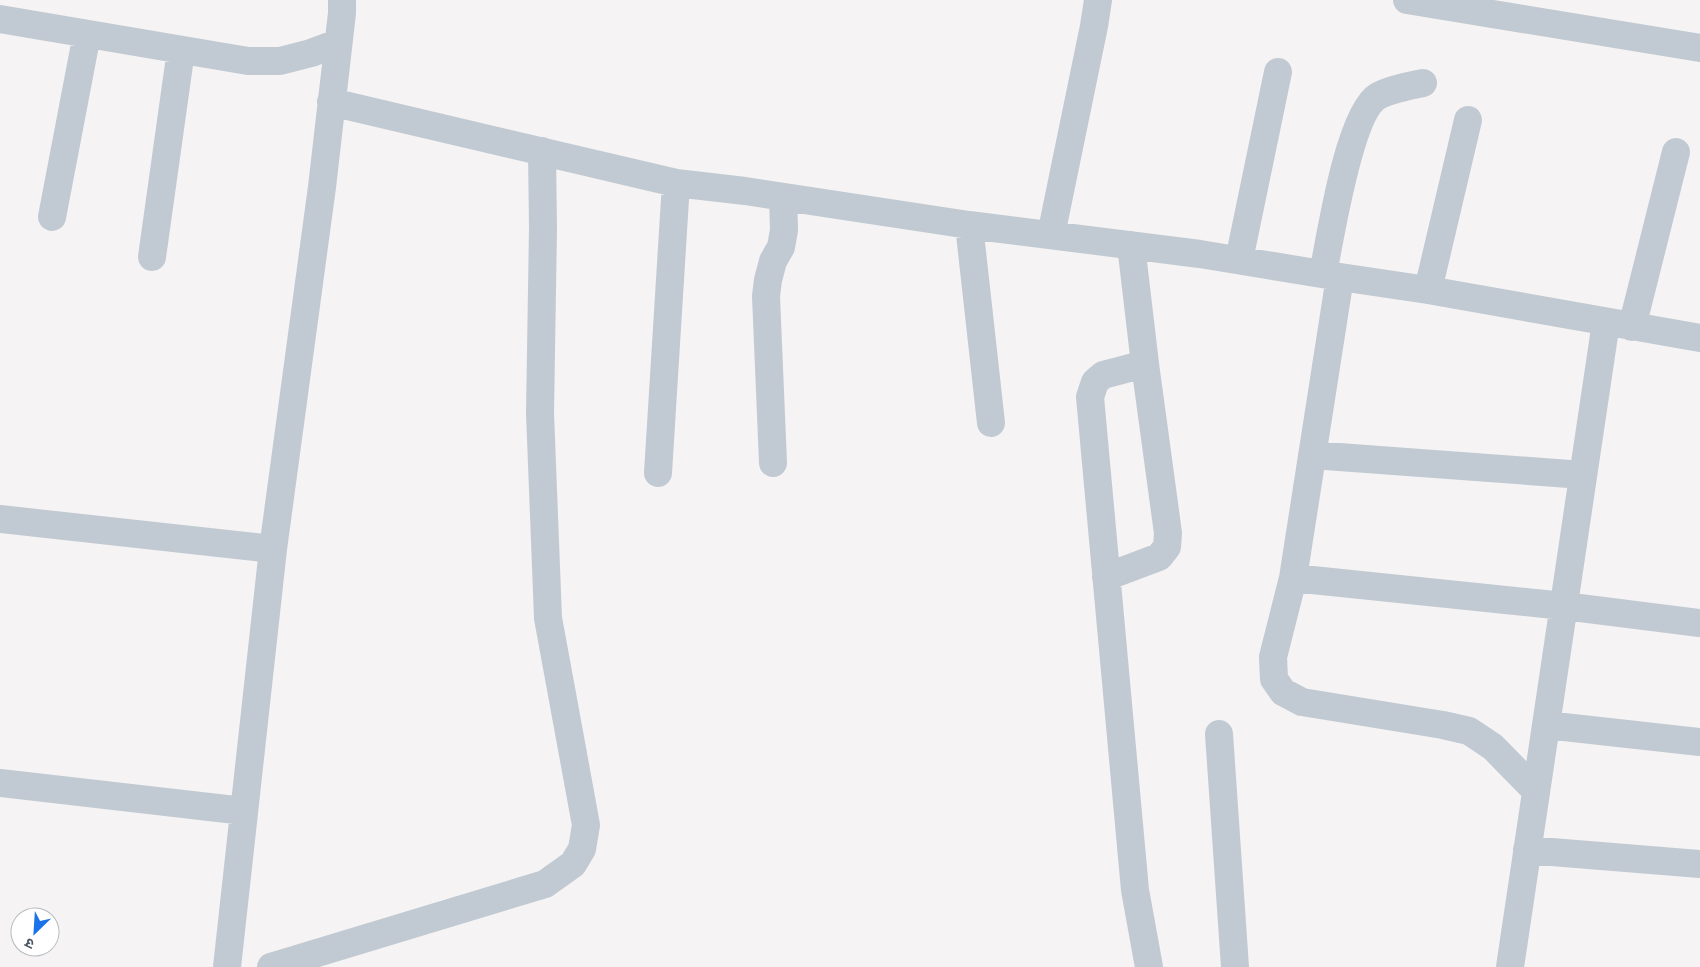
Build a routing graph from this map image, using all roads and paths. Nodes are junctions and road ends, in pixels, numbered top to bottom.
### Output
1 (342, 0) edge
2 (1098, 0) edge
3 (1407, 0) edge
4 (1458, 4) edge
5 (0, 19) edge
6 (87, 34) junction
7 (338, 43) junction
8 (1700, 48) edge
9 (181, 50) junction
10 (1278, 72) dead end
11 (1423, 82) dead end
12 (332, 102) junction
13 (1468, 120) dead end
14 (542, 151) junction
15 (1676, 152) dead end
16 (676, 183) junction
17 (783, 197) junction
18 (52, 217) dead end
19 (969, 224) junction
20 (1051, 235) junction
21 (1131, 245) junction
22 (152, 257) dead end
23 (1239, 260) junction
24 (1332, 276) junction
25 (1428, 290) junction
26 (1619, 324) junction
27 (1700, 338) edge
28 (1144, 364) junction
29 (990, 423) dead end
30 (1312, 455) junction
31 (774, 463) dead end
32 (658, 473) dead end
33 (1584, 475) junction
34 (0, 519) edge
35 (273, 549) junction
36 (1106, 577) junction
37 (1293, 578) junction
38 (1564, 606) junction
39 (1700, 623) edge
40 (1546, 725) junction
41 (1219, 734) dead end
42 (1700, 742) edge
43 (0, 783) edge
44 (1536, 791) junction
45 (244, 811) junction
46 (1527, 850) junction
47 (1700, 864) edge
48 (227, 967) edge
49 (271, 967) edge
50 (1149, 967) edge
51 (1235, 967) edge
52 (1510, 967) edge

1 - 7 street
2 - 20 street
3 - 4 street
4 - 8 street
5 - 6 street
6 - 9 street
6 - 18 street
7 - 9 street
7 - 12 street
9 - 22 street
10 - 23 street
11 - 24 street
12 - 14 street
12 - 35 street
13 - 25 street
14 - 16 street
14 - 49 street
15 - 26 street
16 - 17 street
16 - 32 street
17 - 19 street
17 - 31 street
19 - 20 street
19 - 29 street
20 - 21 street
21 - 23 street
21 - 28 street
23 - 24 street
24 - 25 street
24 - 30 street
25 - 26 street
26 - 27 street
26 - 33 street
28 - 36 street
28 - 36 street
30 - 33 street
30 - 37 street
33 - 38 street
34 - 35 street
35 - 45 street
36 - 50 street
37 - 38 street
37 - 44 street
38 - 39 street
38 - 40 street
40 - 42 street
40 - 44 street
41 - 51 street
43 - 45 street
44 - 46 street
45 - 48 street
46 - 47 street
46 - 52 street

